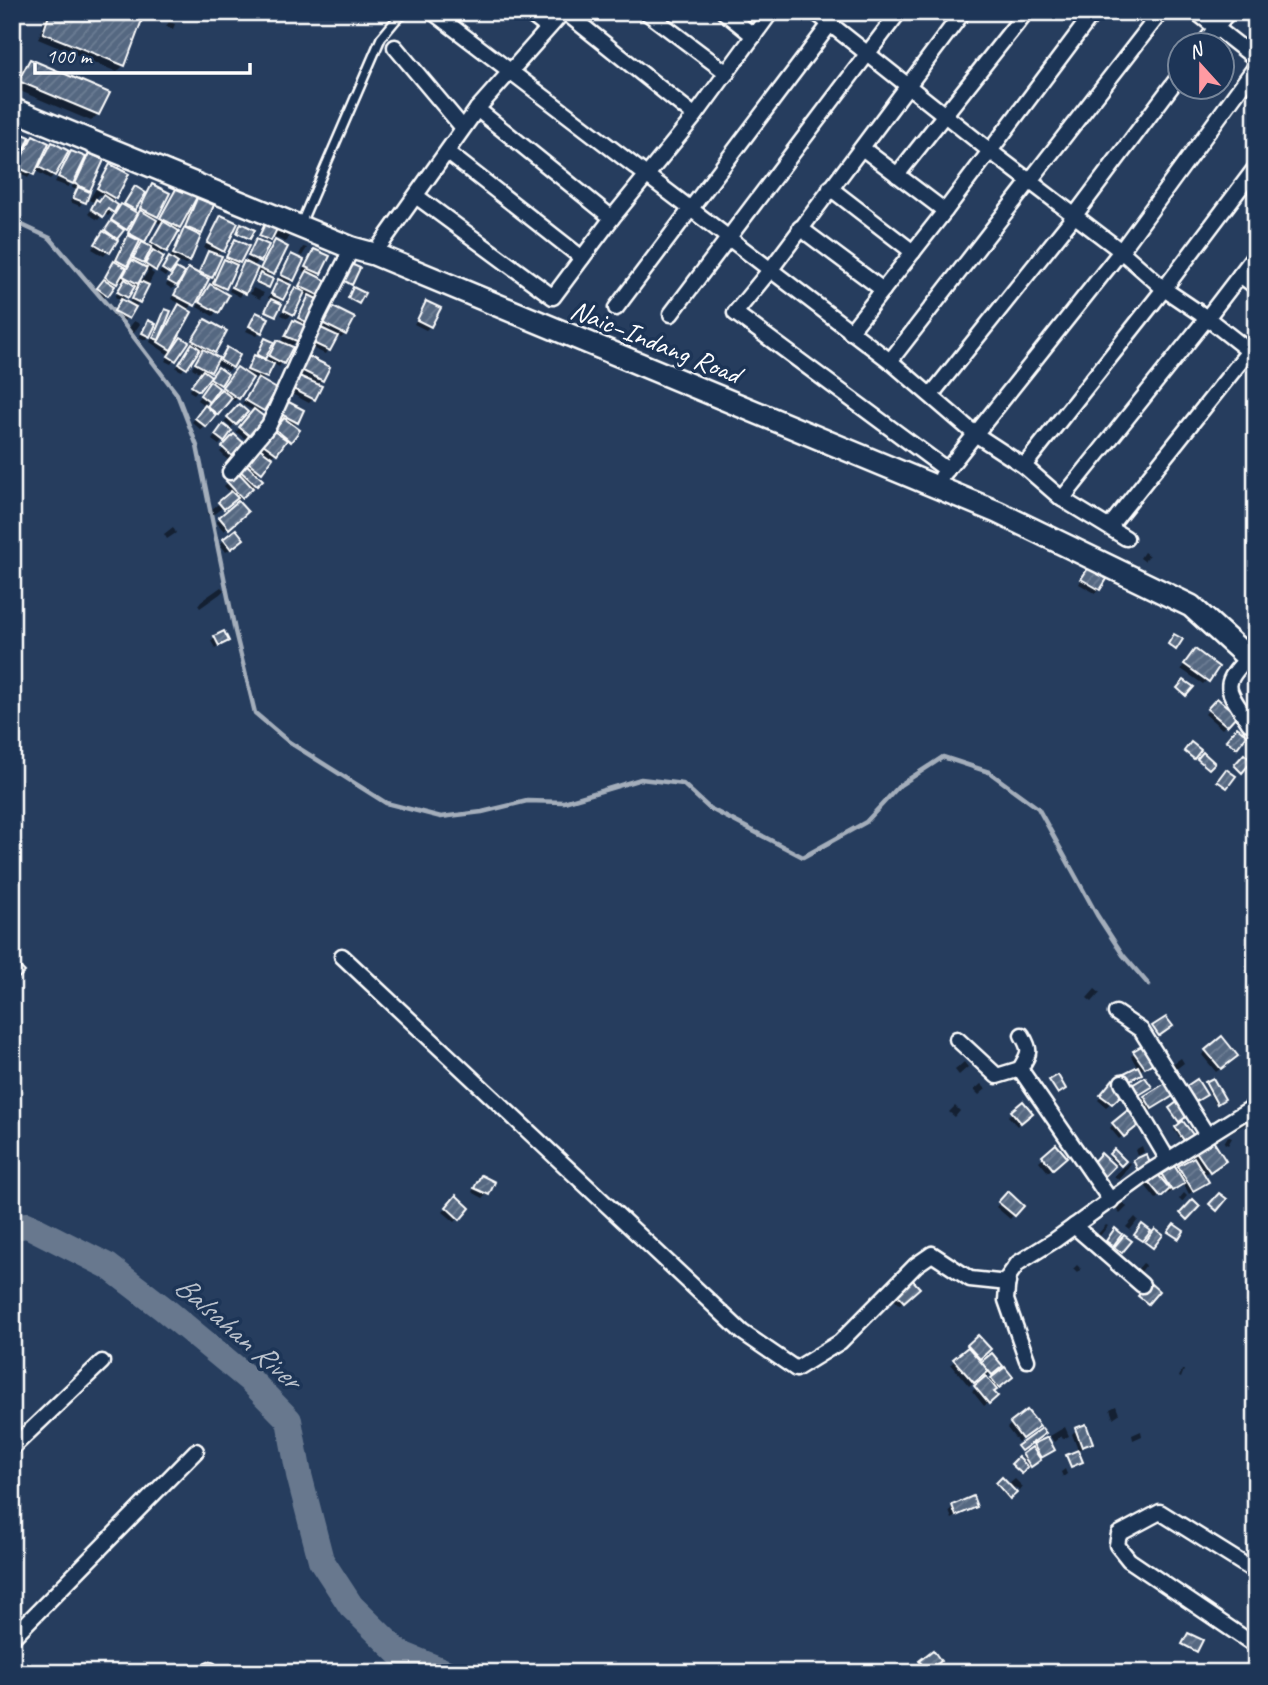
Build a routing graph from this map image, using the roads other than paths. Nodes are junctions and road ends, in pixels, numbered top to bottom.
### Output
1 (407, 12) edge
2 (527, 12) edge
3 (564, 12) edge
4 (646, 12) edge
5 (724, 12) edge
6 (771, 12) edge
7 (899, 12) edge
8 (963, 12) edge
9 (1026, 12) edge
10 (1094, 12) edge
11 (1161, 12) edge
12 (1196, 12) edge
13 (1228, 12) edge
14 (434, 13) edge
15 (823, 16) edge
16 (548, 28) junction
17 (1216, 28) junction
18 (1213, 32) edge
19 (754, 36) junction
20 (395, 47) dead end
21 (868, 54) junction
22 (1256, 59) edge
23 (1256, 66) edge
24 (509, 70) junction
25 (727, 73) junction
26 (907, 86) junction
27 (1166, 95) edge
28 (12, 109) edge
29 (477, 109) junction
30 (943, 115) junction
31 (695, 116) junction
32 (463, 128) junction
33 (862, 148) junction
34 (990, 151) junction
35 (447, 152) junction
36 (1256, 167) edge
37 (647, 175) junction
38 (897, 175) junction
39 (1031, 182) junction
40 (830, 188) junction
41 (416, 196) junction
42 (690, 208) junction
43 (945, 211) junction
44 (1075, 215) junction
45 (612, 218) junction
46 (299, 226) junction
47 (800, 228) junction
48 (728, 240) junction
49 (352, 248) junction
50 (1121, 251) junction
51 (913, 252) junction
52 (374, 254) junction
53 (1256, 254) edge
54 (582, 258) junction
55 (771, 269) junction
56 (1240, 275) junction
57 (1256, 287) edge
58 (1164, 289) junction
59 (883, 290) junction
60 (616, 308) dead end
61 (671, 314) dead end
62 (1207, 318) junction
63 (850, 331) junction
64 (1253, 353) edge
65 (891, 361) junction
66 (931, 395) junction
67 (975, 434) junction
68 (1024, 466) junction
69 (230, 472) dead end
70 (940, 478) junction
71 (1062, 499) junction
72 (1109, 527) junction
73 (1126, 538) dead end
74 (1253, 661) edge
75 (1249, 723) dead end
76 (342, 956) dead end
77 (1115, 1013) dead end
78 (1022, 1035) dead end
79 (957, 1039) dead end
80 (1020, 1069) junction
81 (1122, 1082) dead end
82 (1256, 1105) edge
83 (1206, 1135) junction
84 (1168, 1160) junction
85 (1111, 1200) junction
86 (1074, 1226) junction
87 (1007, 1283) junction
88 (1142, 1285) dead end
89 (1027, 1360) dead end
90 (102, 1362) dead end
91 (12, 1448) edge
92 (196, 1451) dead end
93 (1256, 1572) edge
94 (12, 1638) edge
95 (1256, 1646) edge

1 - 46 lane
2 - 16 street
3 - 16 street
3 - 31 street
4 - 25 street
5 - 19 street
6 - 19 street
7 - 21 street
8 - 26 street
9 - 30 street
10 - 34 street
11 - 39 street
12 - 17 street
13 - 17 street
14 - 24 street
15 - 21 street
15 - 42 street
16 - 24 street
17 - 18 street
17 - 22 street
19 - 25 street
20 - 32 street
21 - 26 street
21 - 48 street
23 - 50 street
24 - 29 street
24 - 37 street
25 - 31 street
26 - 30 street
26 - 33 street
27 - 44 street
28 - 46 main road, Naic–Indang Road
29 - 32 street
29 - 45 street
30 - 34 street
30 - 38 street
31 - 37 street
32 - 35 street
33 - 38 street
33 - 40 street
34 - 39 street
34 - 43 street
35 - 41 street
35 - 54 street
36 - 58 street
37 - 42 street
37 - 45 street
38 - 43 street
39 - 44 street
39 - 65 street
40 - 47 street
40 - 51 street
41 - 52 street
41 - 54 street
42 - 48 street
42 - 60 street
43 - 51 street
44 - 50 street
44 - 66 street
45 - 54 street
46 - 49 main road, Naic–Indang Road
47 - 55 street
47 - 59 street
48 - 55 street
48 - 61 street
49 - 52 main road, Naic–Indang Road
49 - 69 street
50 - 58 street
50 - 67 street
51 - 59 street
52 - 70 main road, Naic–Indang Road
53 - 56 street
55 - 63 street
55 - 70 street
56 - 57 street
56 - 62 street
58 - 62 street
58 - 68 street
59 - 63 street
62 - 64 street
62 - 71 street
63 - 65 street
64 - 72 street
65 - 66 street
66 - 67 street
67 - 68 street
67 - 70 street
68 - 71 street
70 - 74 main road, Naic–Indang Road
71 - 72 street
72 - 73 street
74 - 75 street
76 - 87 street
77 - 83 street
78 - 80 street
79 - 80 street
80 - 85 street
81 - 84 street
82 - 83 street
83 - 84 street
84 - 85 street
85 - 86 street
86 - 87 street
86 - 88 street
87 - 89 street
90 - 91 street
92 - 94 street
93 - 95 street

